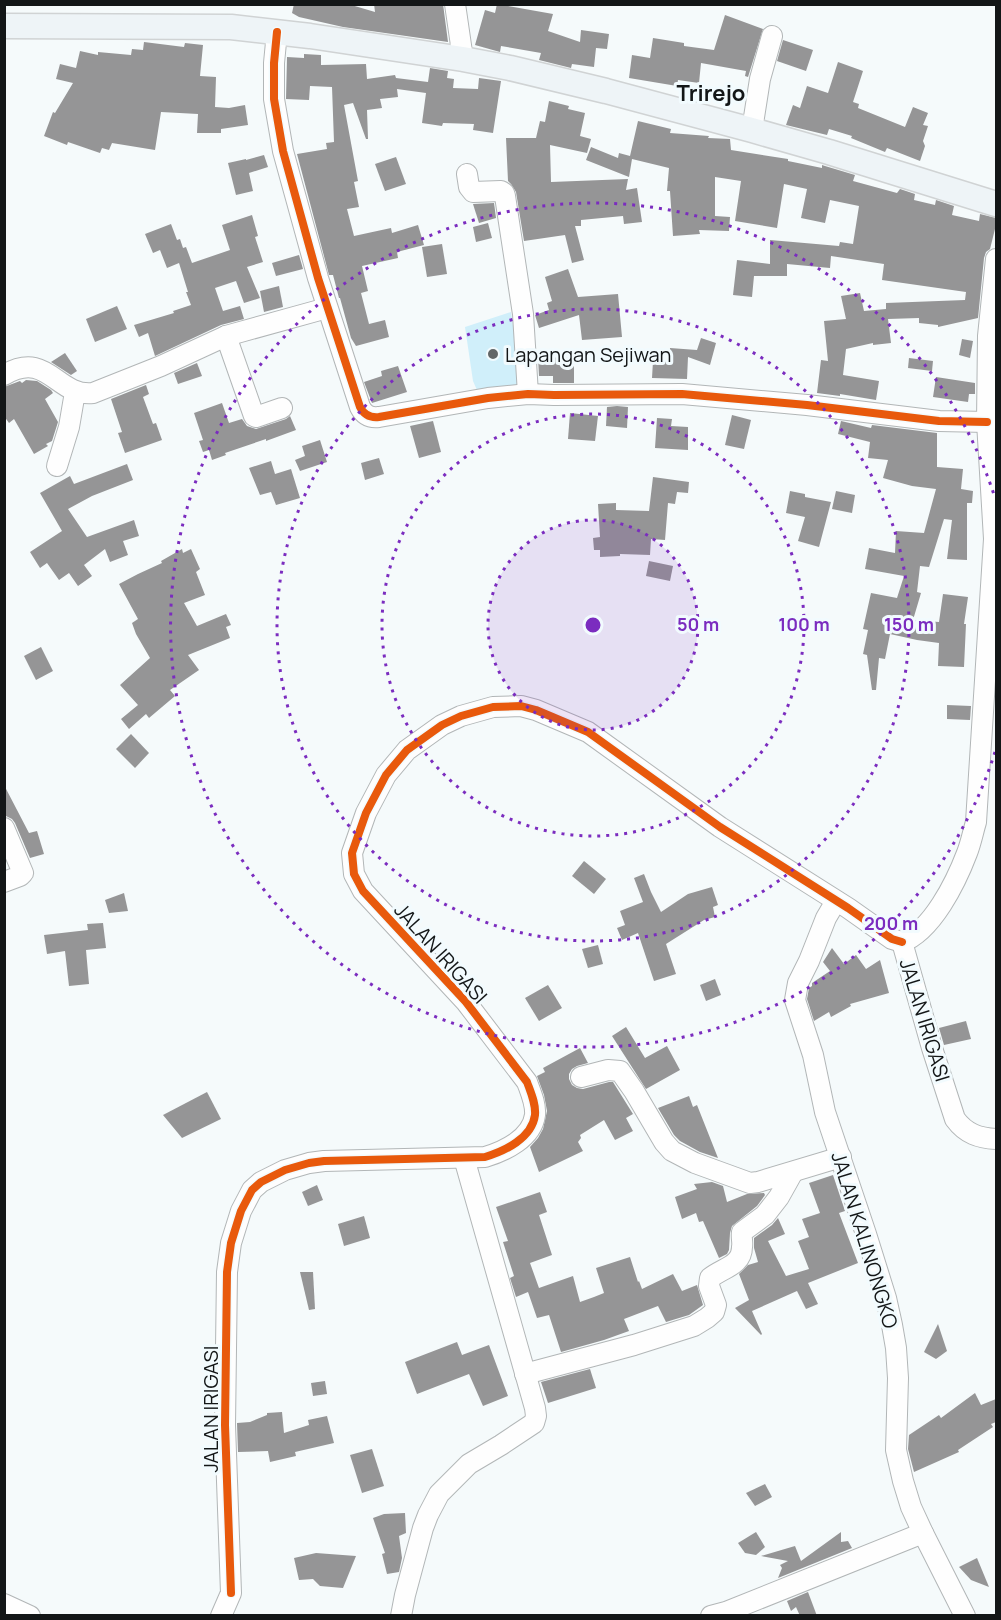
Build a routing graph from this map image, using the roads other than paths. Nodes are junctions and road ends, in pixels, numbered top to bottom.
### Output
1 (454, 4) edge
2 (4, 26) edge
3 (277, 32) junction
4 (772, 36) dead end
5 (463, 59) junction
6 (752, 130) junction
7 (467, 174) dead end
8 (996, 204) edge
9 (996, 259) edge
10 (327, 308) junction
11 (226, 336) junction
12 (4, 375) edge
13 (75, 392) junction
14 (528, 394) junction
15 (282, 408) dead end
16 (987, 422) junction
17 (57, 466) dead end
18 (4, 828) edge
19 (4, 882) edge
20 (836, 901) junction
21 (902, 942) junction
22 (581, 1077) dead end
23 (996, 1139) edge
24 (841, 1157) junction
25 (464, 1158) junction
26 (793, 1172) junction
27 (525, 1374) junction
28 (923, 1533) junction
29 (4, 1604) edge
30 (30, 1616) edge
31 (221, 1616) edge
32 (401, 1616) edge
33 (711, 1616) edge
34 (965, 1616) edge

1 - 5 street
2 - 3 main road
3 - 5 main road
3 - 10 street
4 - 6 street
5 - 6 main road
6 - 8 main road
7 - 14 street
9 - 16 street
10 - 11 street
10 - 14 street
11 - 13 street
11 - 15 street
12 - 13 street
13 - 17 street
14 - 16 street
16 - 21 street
18 - 19 street
20 - 21 street, JALAN IRIGASI
20 - 24 street, JALAN KALINONGKO
20 - 25 street, JALAN IRIGASI
21 - 23 street, JALAN IRIGASI
22 - 26 street
24 - 26 street
24 - 28 street, JALAN KALINONGKO
25 - 27 street
25 - 31 street, JALAN IRIGASI
26 - 27 street
27 - 32 street
28 - 33 street
28 - 34 street, JALAN KALINONGKO
29 - 30 street

